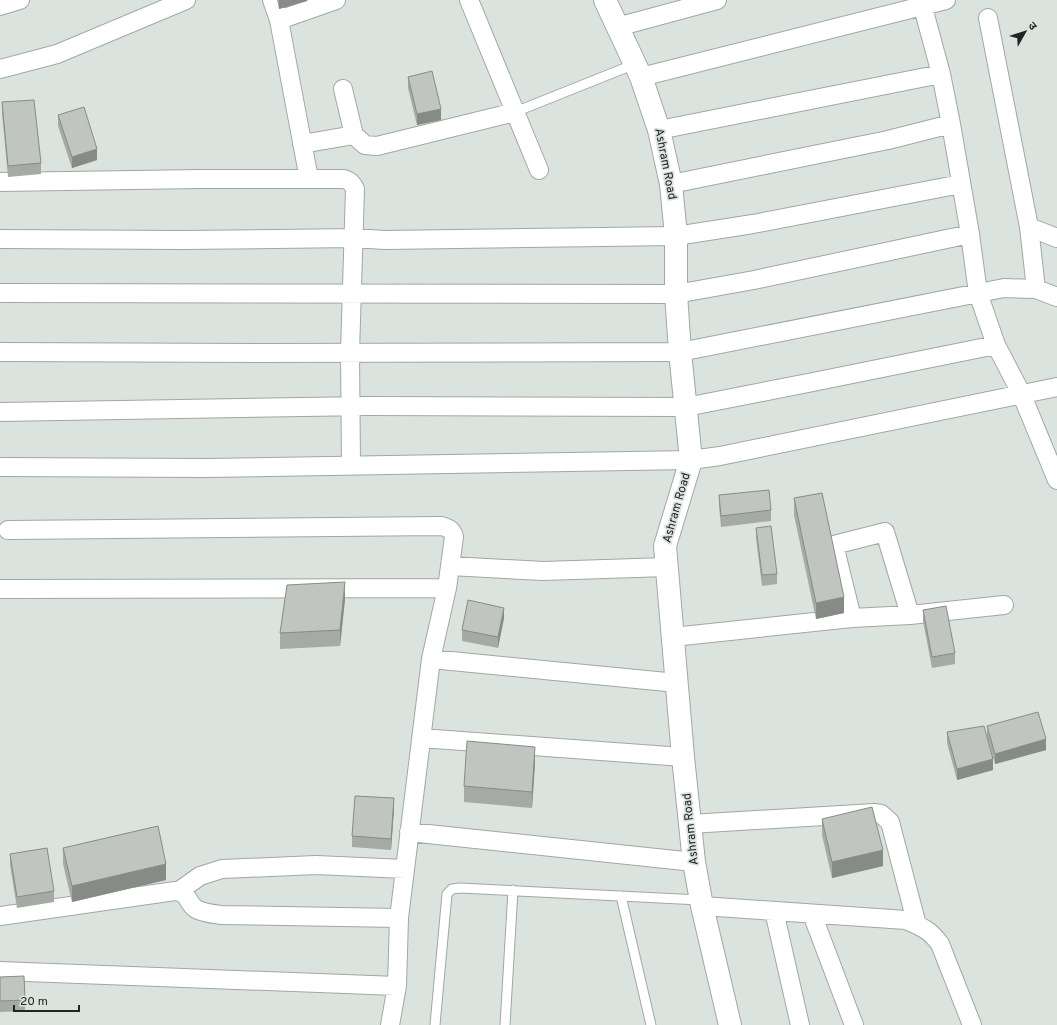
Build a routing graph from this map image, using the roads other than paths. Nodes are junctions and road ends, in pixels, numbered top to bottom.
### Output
1 (20, 0) edge
2 (186, 0) edge
3 (272, 0) edge
4 (336, 0) edge
5 (469, 0) edge
6 (605, 0) edge
7 (717, 0) edge
8 (946, 0) edge
9 (921, 3) edge
10 (0, 6) edge
11 (988, 18) dead end
12 (279, 20) junction
13 (617, 27) junction
14 (0, 69) edge
15 (638, 70) junction
16 (941, 74) junction
17 (343, 89) dead end
18 (515, 112) junction
19 (951, 124) junction
20 (659, 130) junction
21 (354, 135) junction
22 (302, 144) junction
23 (538, 170) dead end
24 (309, 179) junction
25 (0, 182) edge
26 (671, 184) junction
27 (961, 184) junction
28 (1029, 227) junction
29 (970, 234) junction
30 (676, 236) junction
31 (354, 238) junction
32 (1057, 238) edge
33 (0, 239) edge
34 (1036, 289) junction
35 (0, 293) edge
36 (978, 293) junction
37 (351, 294) junction
38 (676, 294) junction
39 (1057, 297) edge
40 (996, 345) junction
41 (0, 352) edge
42 (680, 352) junction
43 (350, 353) junction
44 (1057, 387) edge
45 (1021, 394) junction
46 (351, 406) junction
47 (686, 406) junction
48 (0, 412) edge
49 (691, 460) junction
50 (351, 466) junction
51 (0, 467) edge
52 (1057, 480) edge
53 (8, 530) dead end
54 (450, 566) junction
55 (667, 567) junction
56 (447, 588) junction
57 (0, 589) edge
58 (1004, 605) dead end
59 (910, 615) junction
60 (852, 618) junction
61 (673, 637) junction
62 (431, 659) junction
63 (677, 683) junction
64 (421, 738) junction
65 (683, 757) junction
66 (690, 824) junction
67 (409, 832) junction
68 (694, 862) junction
69 (405, 869) junction
70 (513, 890) junction
71 (179, 891) junction
72 (621, 896) junction
73 (701, 903) junction
74 (774, 911) junction
75 (812, 914) junction
76 (0, 916) edge
77 (399, 918) junction
78 (917, 925) junction
79 (0, 971) edge
80 (397, 986) junction
81 (390, 1025) edge
82 (435, 1025) edge
83 (505, 1025) edge
84 (651, 1025) edge
85 (730, 1025) edge
86 (800, 1025) edge
87 (854, 1025) edge
88 (972, 1025) edge

1 - 10 street
2 - 14 street
3 - 12 street
4 - 12 street
5 - 18 street
6 - 13 street, Ashram Road
7 - 13 street
8 - 9 street
9 - 15 street
9 - 16 street
11 - 28 street
12 - 22 street
13 - 15 street, Ashram Road
15 - 18 lane
15 - 20 street, Ashram Road
16 - 19 street
16 - 20 street
17 - 21 street
18 - 21 street
18 - 23 street
19 - 26 street
19 - 27 street
20 - 26 street, Ashram Road
21 - 22 street
22 - 24 street
24 - 25 street
24 - 31 street
26 - 30 street, Ashram Road
27 - 29 street
27 - 30 street
28 - 32 street
28 - 34 street
29 - 36 street
29 - 38 street
30 - 31 street
30 - 38 street, Ashram Road
31 - 33 street
31 - 37 street
34 - 36 street
34 - 39 street
35 - 37 street
36 - 40 street
36 - 42 street
37 - 38 street
37 - 43 street
38 - 42 street, Ashram Road
40 - 45 street
40 - 47 street
41 - 43 street
42 - 43 street
42 - 47 street, Ashram Road
43 - 46 street
44 - 45 street
45 - 49 street
45 - 52 street
46 - 47 street
46 - 48 street
46 - 50 street
47 - 49 street, Ashram Road
49 - 50 street
49 - 55 street, Ashram Road
50 - 51 street
53 - 54 street
54 - 55 street
54 - 56 street
55 - 61 street, Ashram Road
56 - 57 street
56 - 62 street
58 - 59 street
59 - 60 street
59 - 60 street
60 - 61 street
61 - 63 street, Ashram Road
62 - 63 street
62 - 64 street
63 - 65 street, Ashram Road
64 - 65 street
64 - 67 street
65 - 66 street, Ashram Road
66 - 68 street, Ashram Road
66 - 78 street
67 - 68 street
67 - 69 street
68 - 73 street, Ashram Road
69 - 71 street
69 - 77 street
70 - 72 lane
70 - 82 lane
70 - 83 lane
71 - 76 street
71 - 77 street
72 - 73 lane
72 - 84 lane
73 - 74 street
73 - 85 street, Ashram Road
74 - 75 street
74 - 86 street
75 - 78 street
75 - 87 street
77 - 80 street
78 - 88 street
79 - 80 street
80 - 81 street

